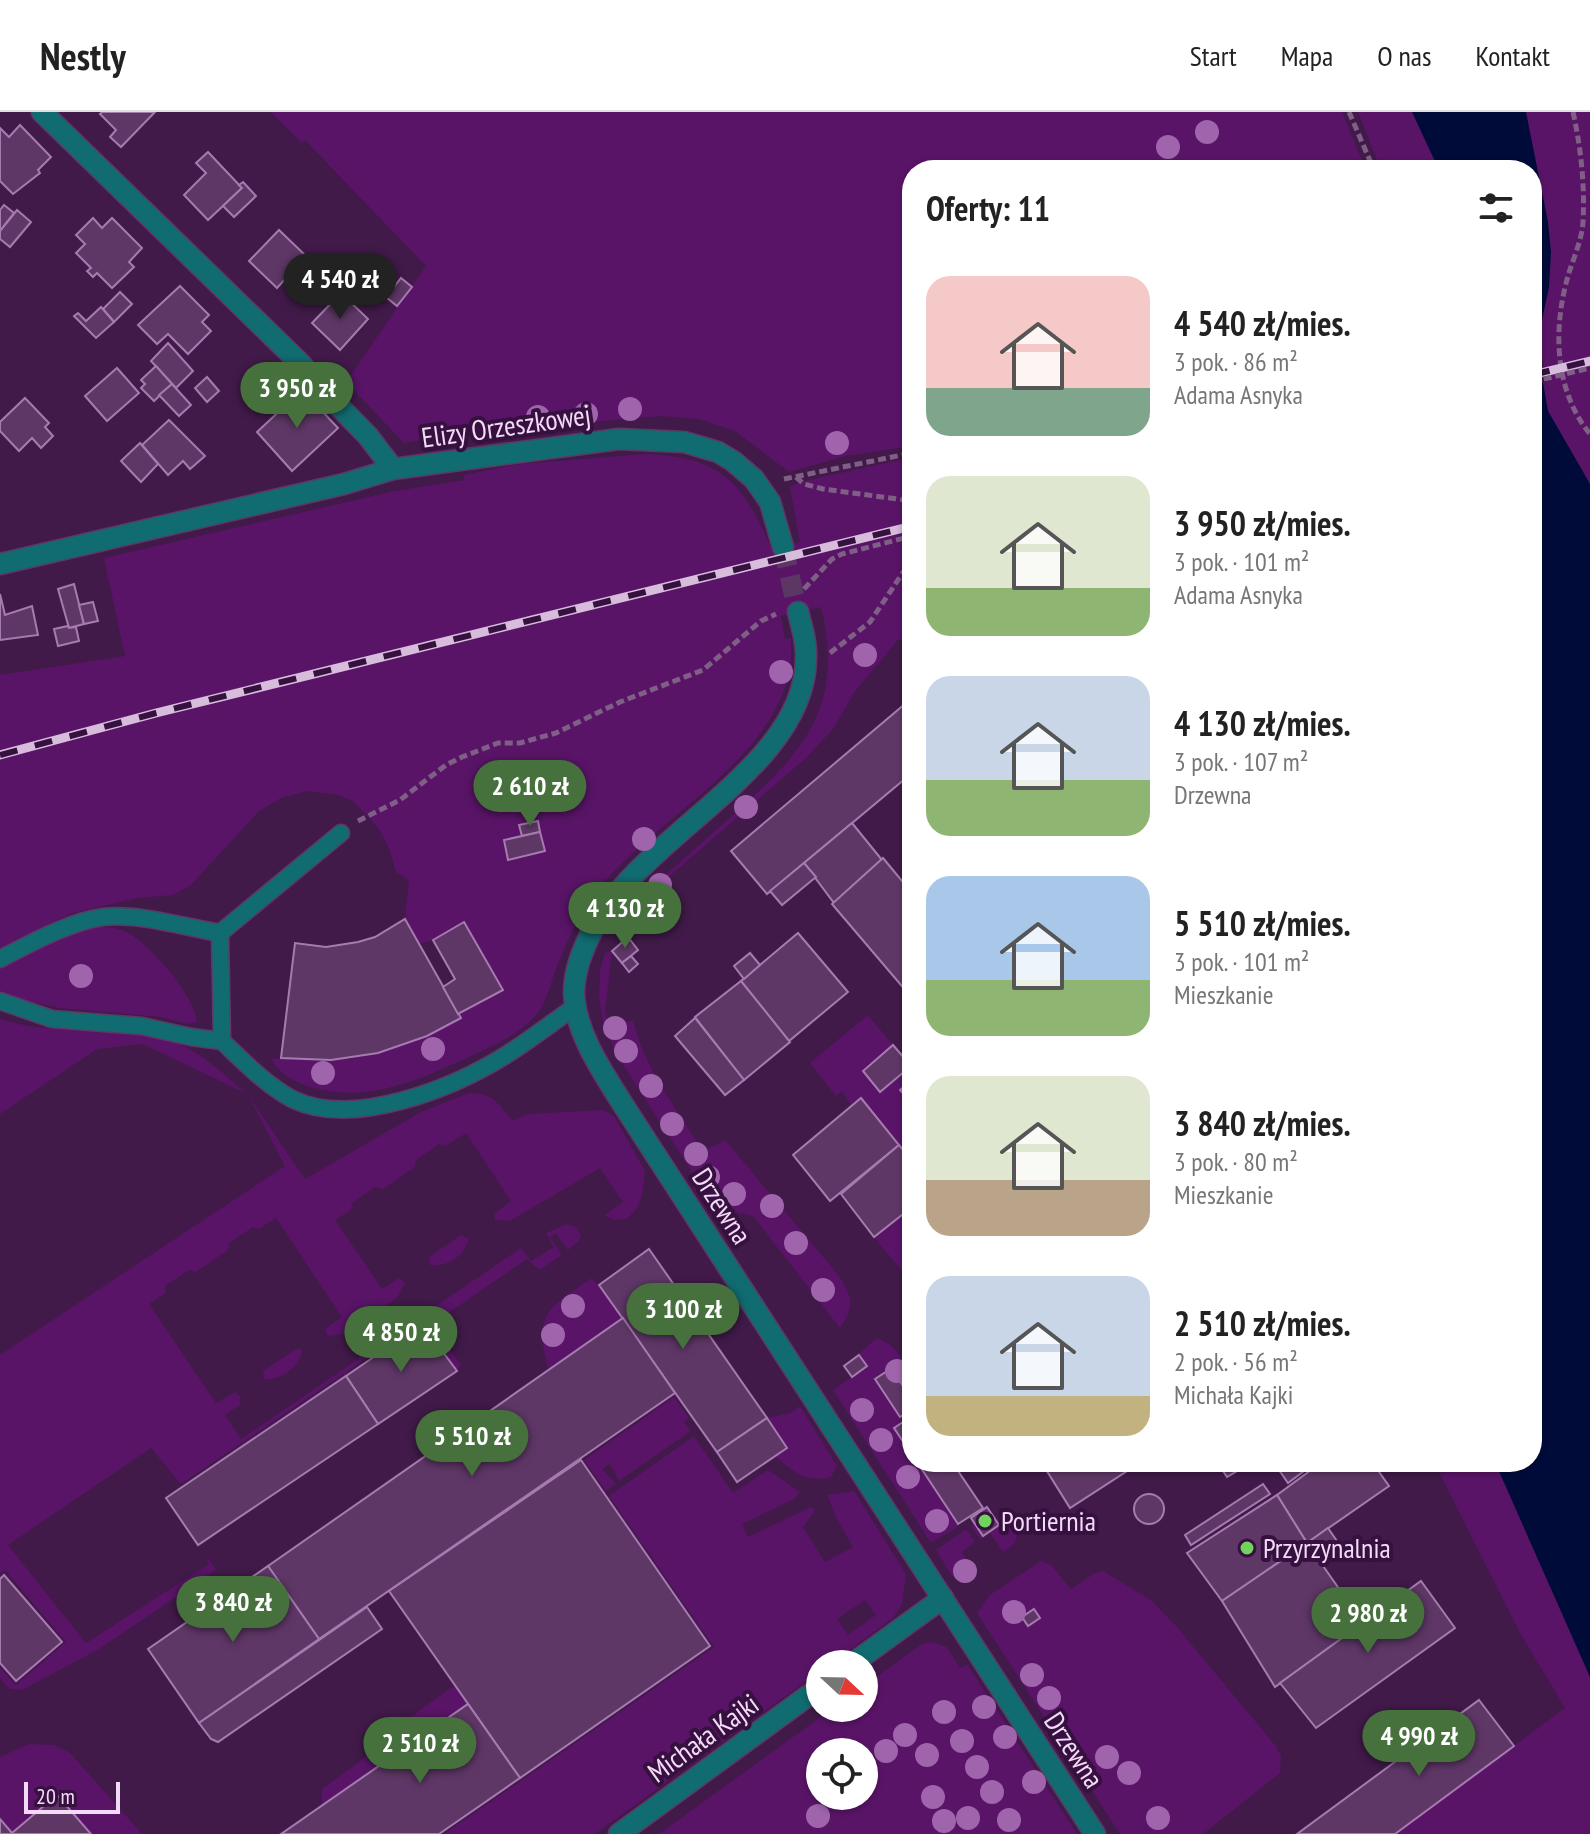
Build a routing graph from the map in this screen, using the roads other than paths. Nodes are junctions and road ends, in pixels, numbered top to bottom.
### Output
1 (42, 112) edge
2 (393, 469) junction
3 (783, 547) tunnel mouth
4 (0, 564) edge
5 (792, 606) tunnel mouth
6 (341, 833) road end
7 (220, 933) junction
8 (0, 959) edge
9 (0, 1001) edge
10 (576, 1006) junction
11 (222, 1041) junction
12 (943, 1598) junction
13 (871, 1650) edge
14 (806, 1697) edge
15 (619, 1834) edge
16 (1095, 1834) edge

1 - 2 street
2 - 3 street, Elizy Orzeszkowej
2 - 4 street, Elizy Orzeszkowej
5 - 10 street, Drzewna
6 - 7 lane
7 - 8 lane
7 - 11 lane
9 - 11 lane
10 - 11 lane
10 - 12 street, Drzewna
12 - 13 street
12 - 16 street, Drzewna
14 - 15 street, Michała Kajki

